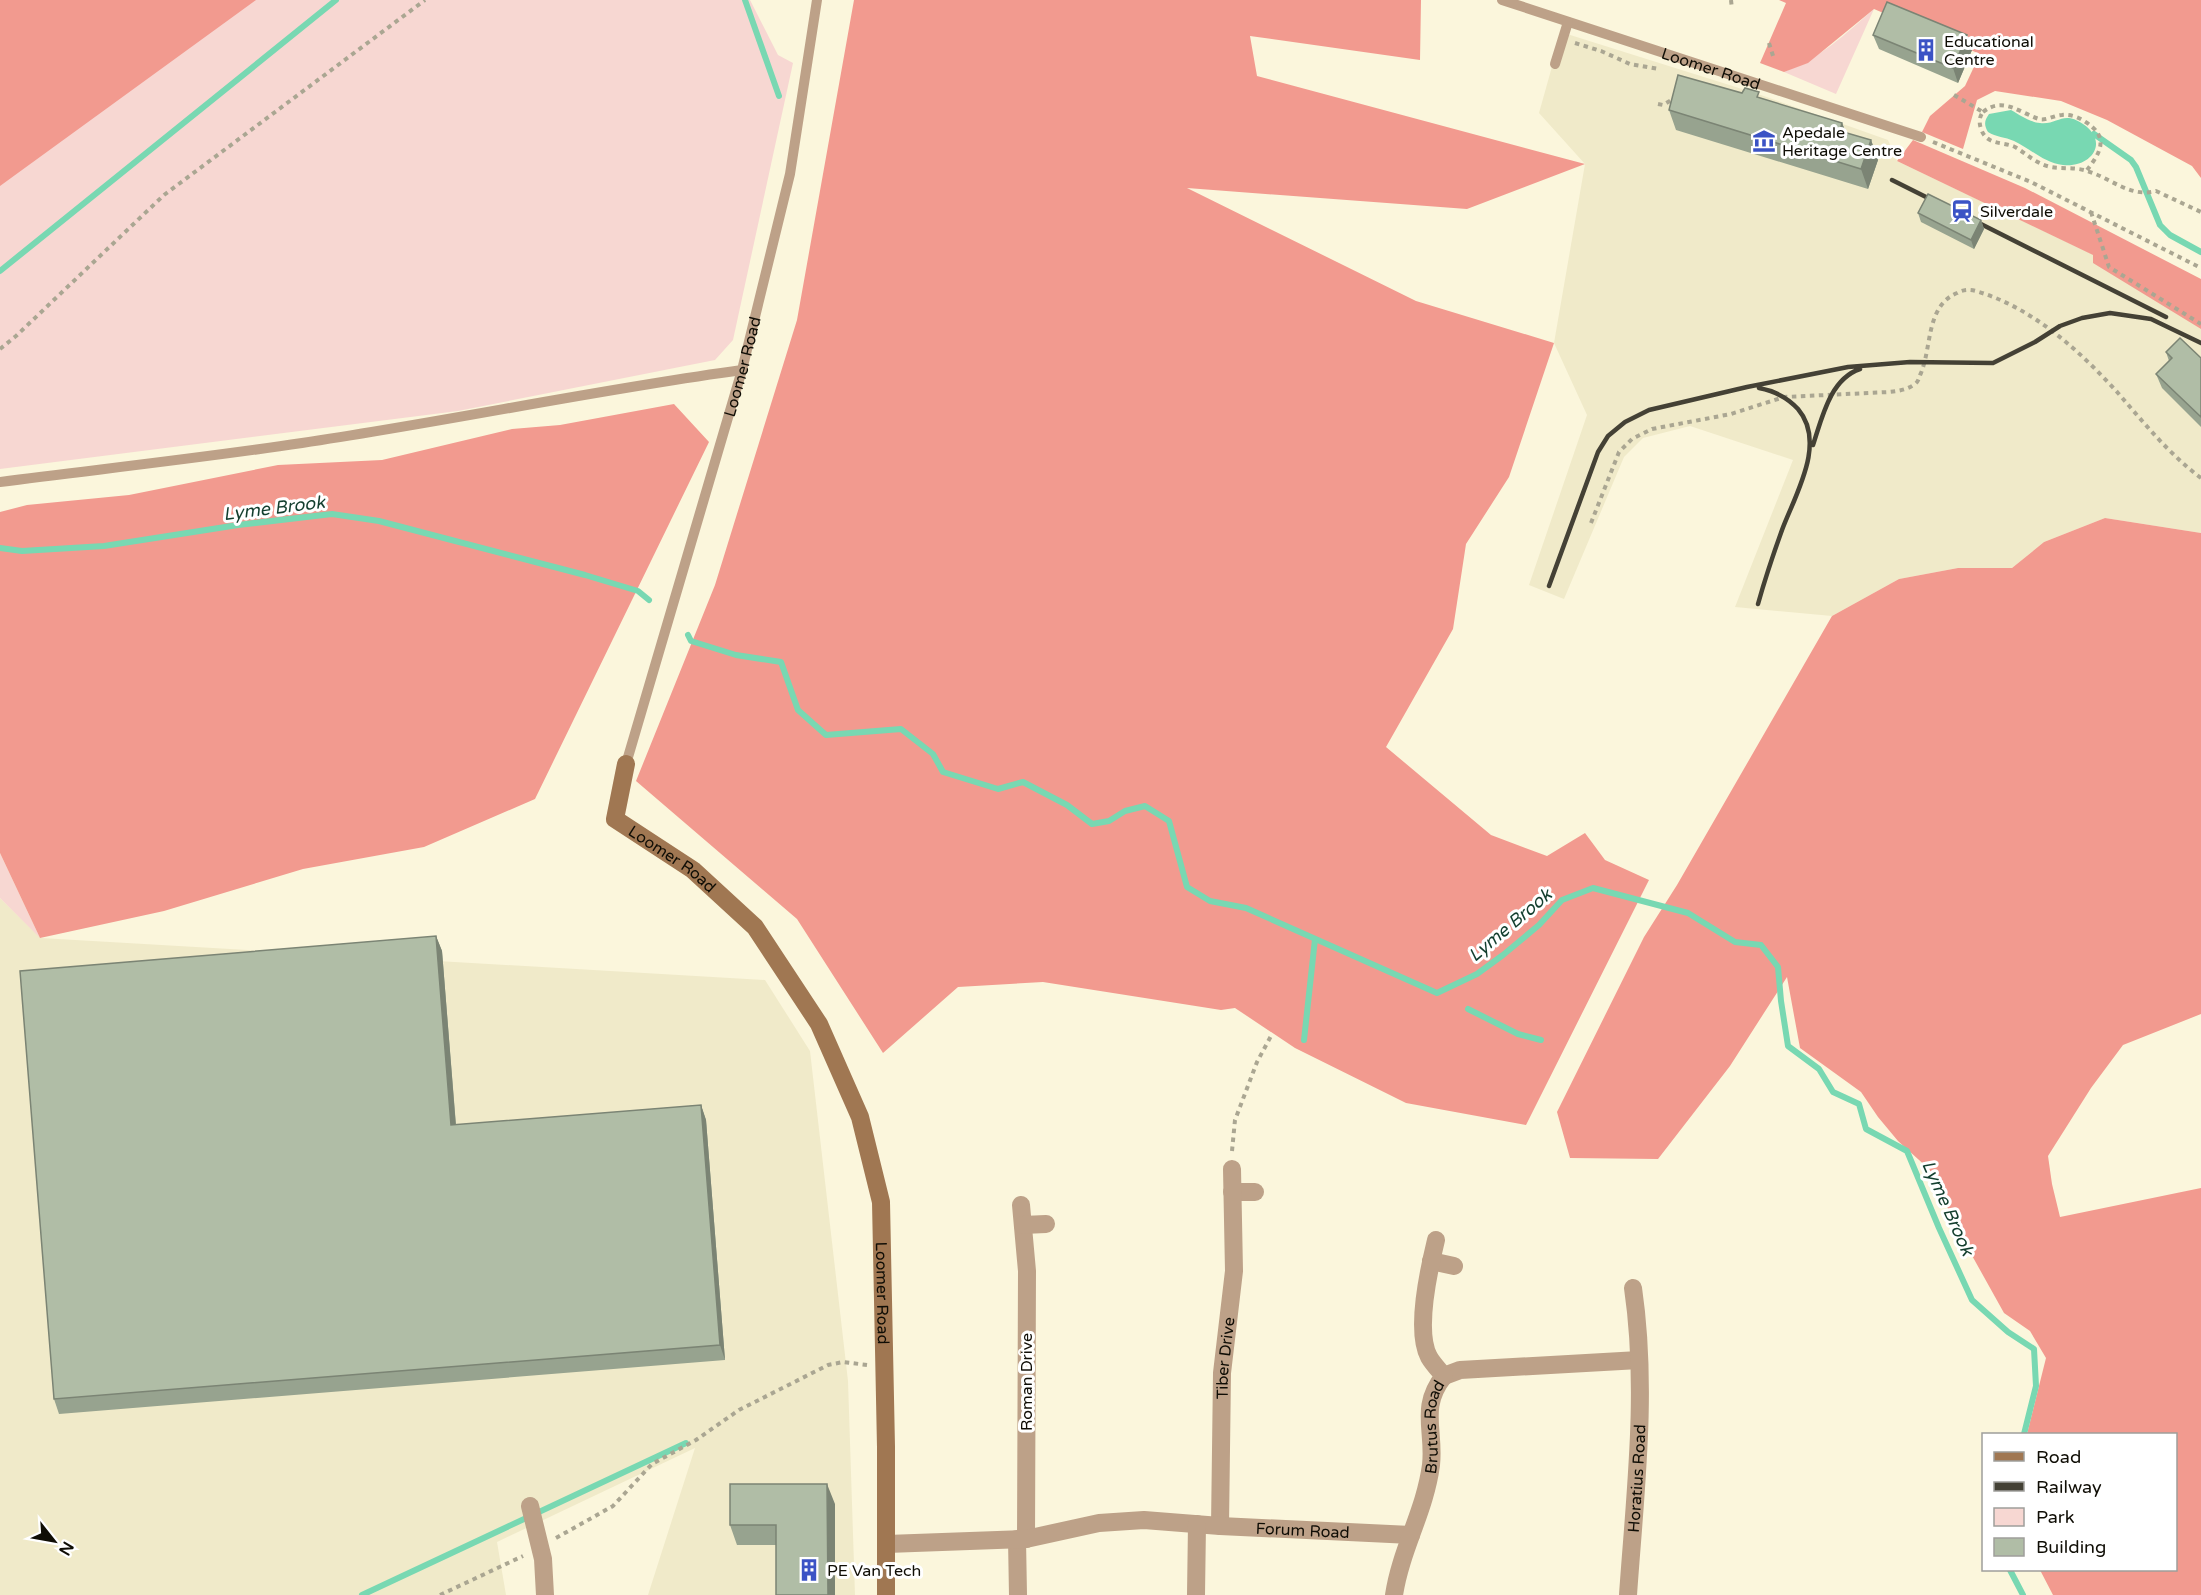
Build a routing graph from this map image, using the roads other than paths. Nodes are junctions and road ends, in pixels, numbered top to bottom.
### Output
1 (817, 0) edge
2 (1502, 0) edge
3 (1568, 22) junction
4 (1555, 64) dead end
5 (1921, 137) road end
6 (742, 370) junction
7 (0, 482) edge
8 (626, 764) joint
9 (1232, 1169) road end
10 (1232, 1192) junction
11 (1254, 1192) dead end
12 (1021, 1205) dead end
13 (1046, 1224) dead end
14 (1023, 1225) junction
15 (1436, 1240) dead end
16 (1431, 1261) junction
17 (1454, 1266) dead end
18 (1633, 1288) dead end
19 (1639, 1360) junction
20 (1444, 1376) junction
21 (530, 1506) dead end
22 (1197, 1524) junction
23 (1220, 1527) junction
24 (1411, 1535) junction
25 (1022, 1539) junction
26 (887, 1544) junction
27 (545, 1595) edge
28 (886, 1595) edge
29 (1018, 1595) edge
30 (1196, 1595) edge
31 (1394, 1595) edge
32 (1628, 1595) edge

1 - 6 lane, Loomer Road
2 - 3 lane, Loomer Road
3 - 4 lane
3 - 5 lane, Loomer Road
6 - 7 lane
6 - 8 lane, Loomer Road
8 - 26 street, Loomer Road
9 - 10 street, Tiber Drive
10 - 11 street
10 - 23 street, Tiber Drive
12 - 14 street, Roman Drive
13 - 14 street
14 - 25 street, Roman Drive
15 - 16 street, Brutus Road
16 - 17 street
16 - 20 street, Brutus Road
18 - 19 street, Horatius Road
19 - 20 street
19 - 32 street, Horatius Road
20 - 24 street, Brutus Road
21 - 27 street
22 - 23 street, Forum Road
22 - 25 street, Forum Road
22 - 30 street
23 - 24 street, Forum Road
24 - 31 street, Brutus Road
25 - 26 street, Forum Road
25 - 29 street
26 - 28 street, Loomer Road

